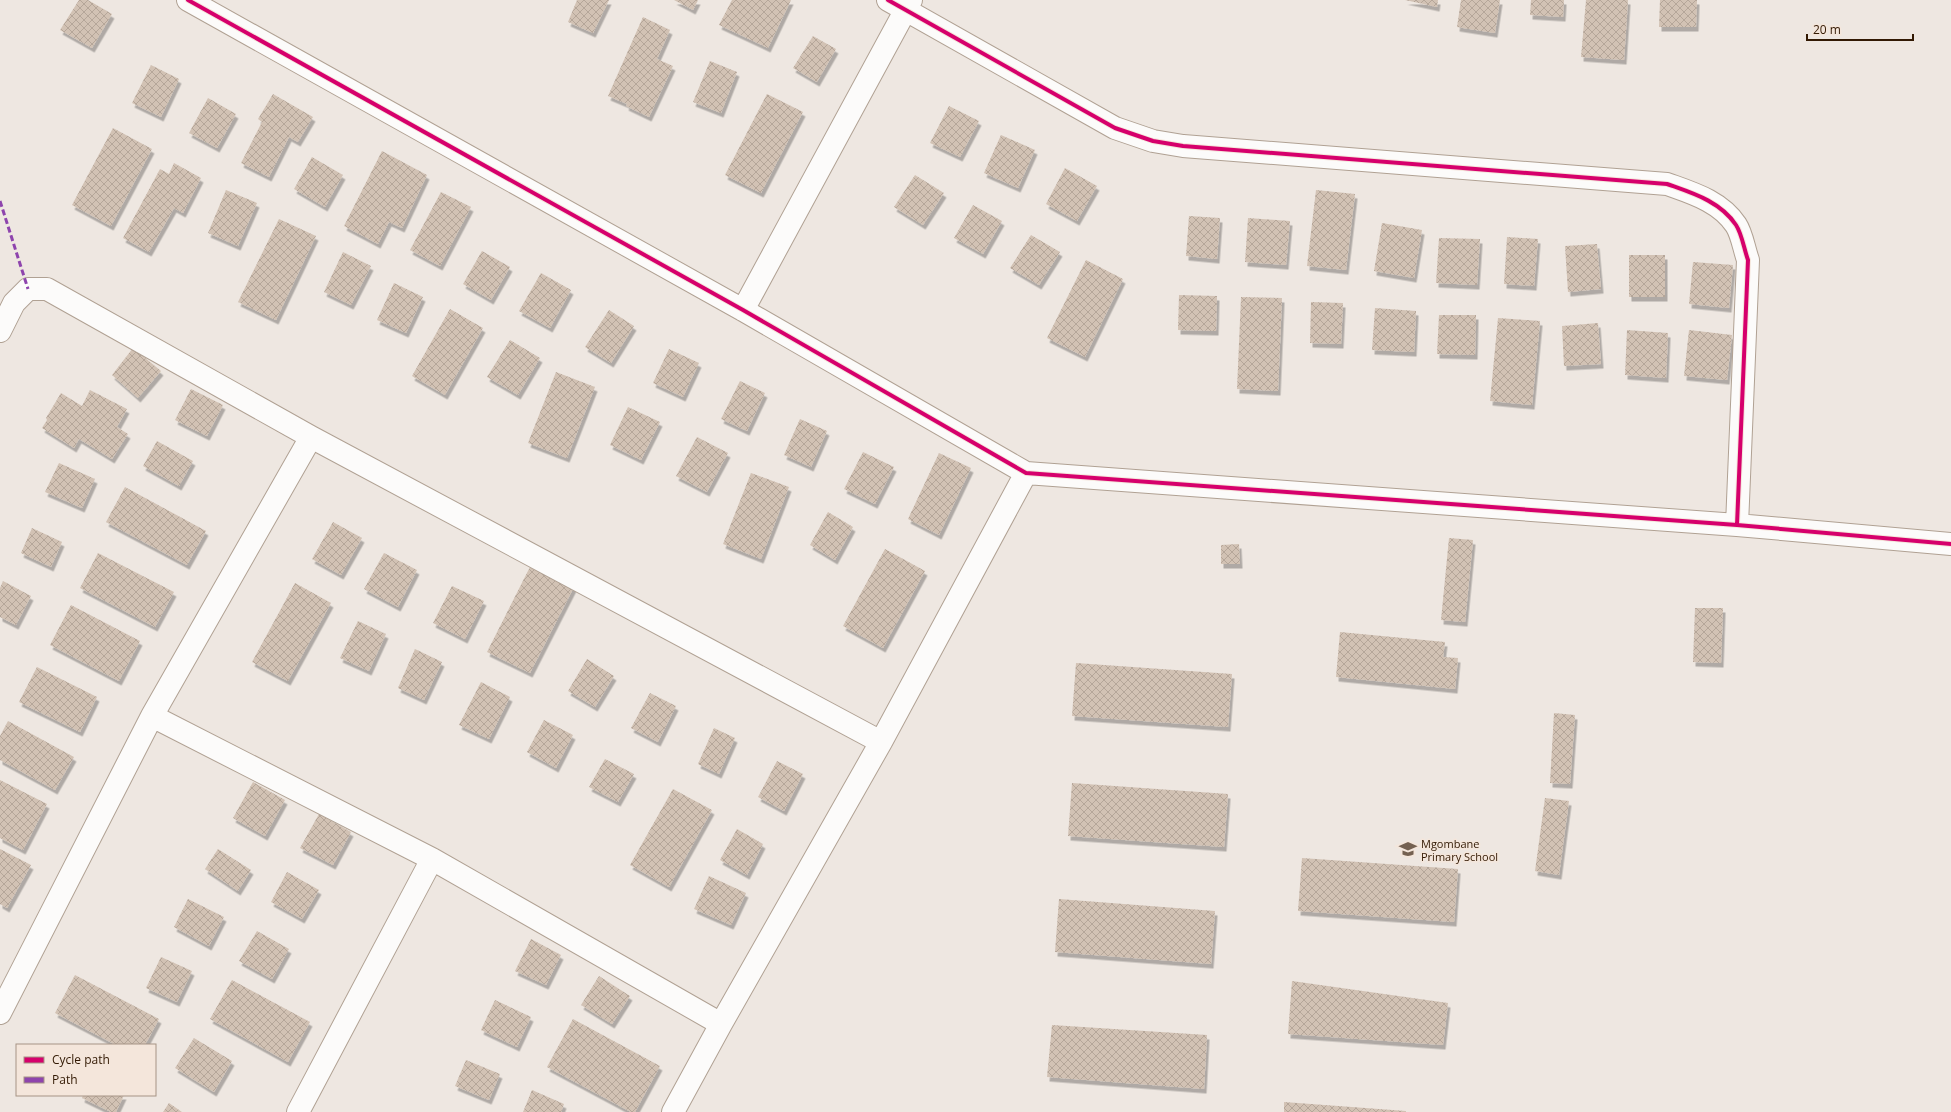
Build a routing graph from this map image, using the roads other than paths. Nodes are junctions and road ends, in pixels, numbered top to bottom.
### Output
1 (188, 0) edge
2 (901, 3) edge
3 (744, 310) junction
4 (0, 331) edge
5 (311, 437) junction
6 (1026, 473) junction
7 (1737, 525) junction
8 (1951, 544) edge
9 (152, 716) junction
10 (881, 742) junction
11 (432, 859) junction
12 (0, 1013) edge
13 (721, 1024) junction
14 (298, 1112) edge
15 (673, 1112) edge

1 - 3 street
2 - 3 street
2 - 7 street
3 - 6 street
4 - 5 street
5 - 9 street
5 - 10 street
6 - 7 street
6 - 10 street
7 - 8 street
9 - 11 street
9 - 12 street
10 - 13 street
11 - 13 street
11 - 14 street
13 - 15 street

